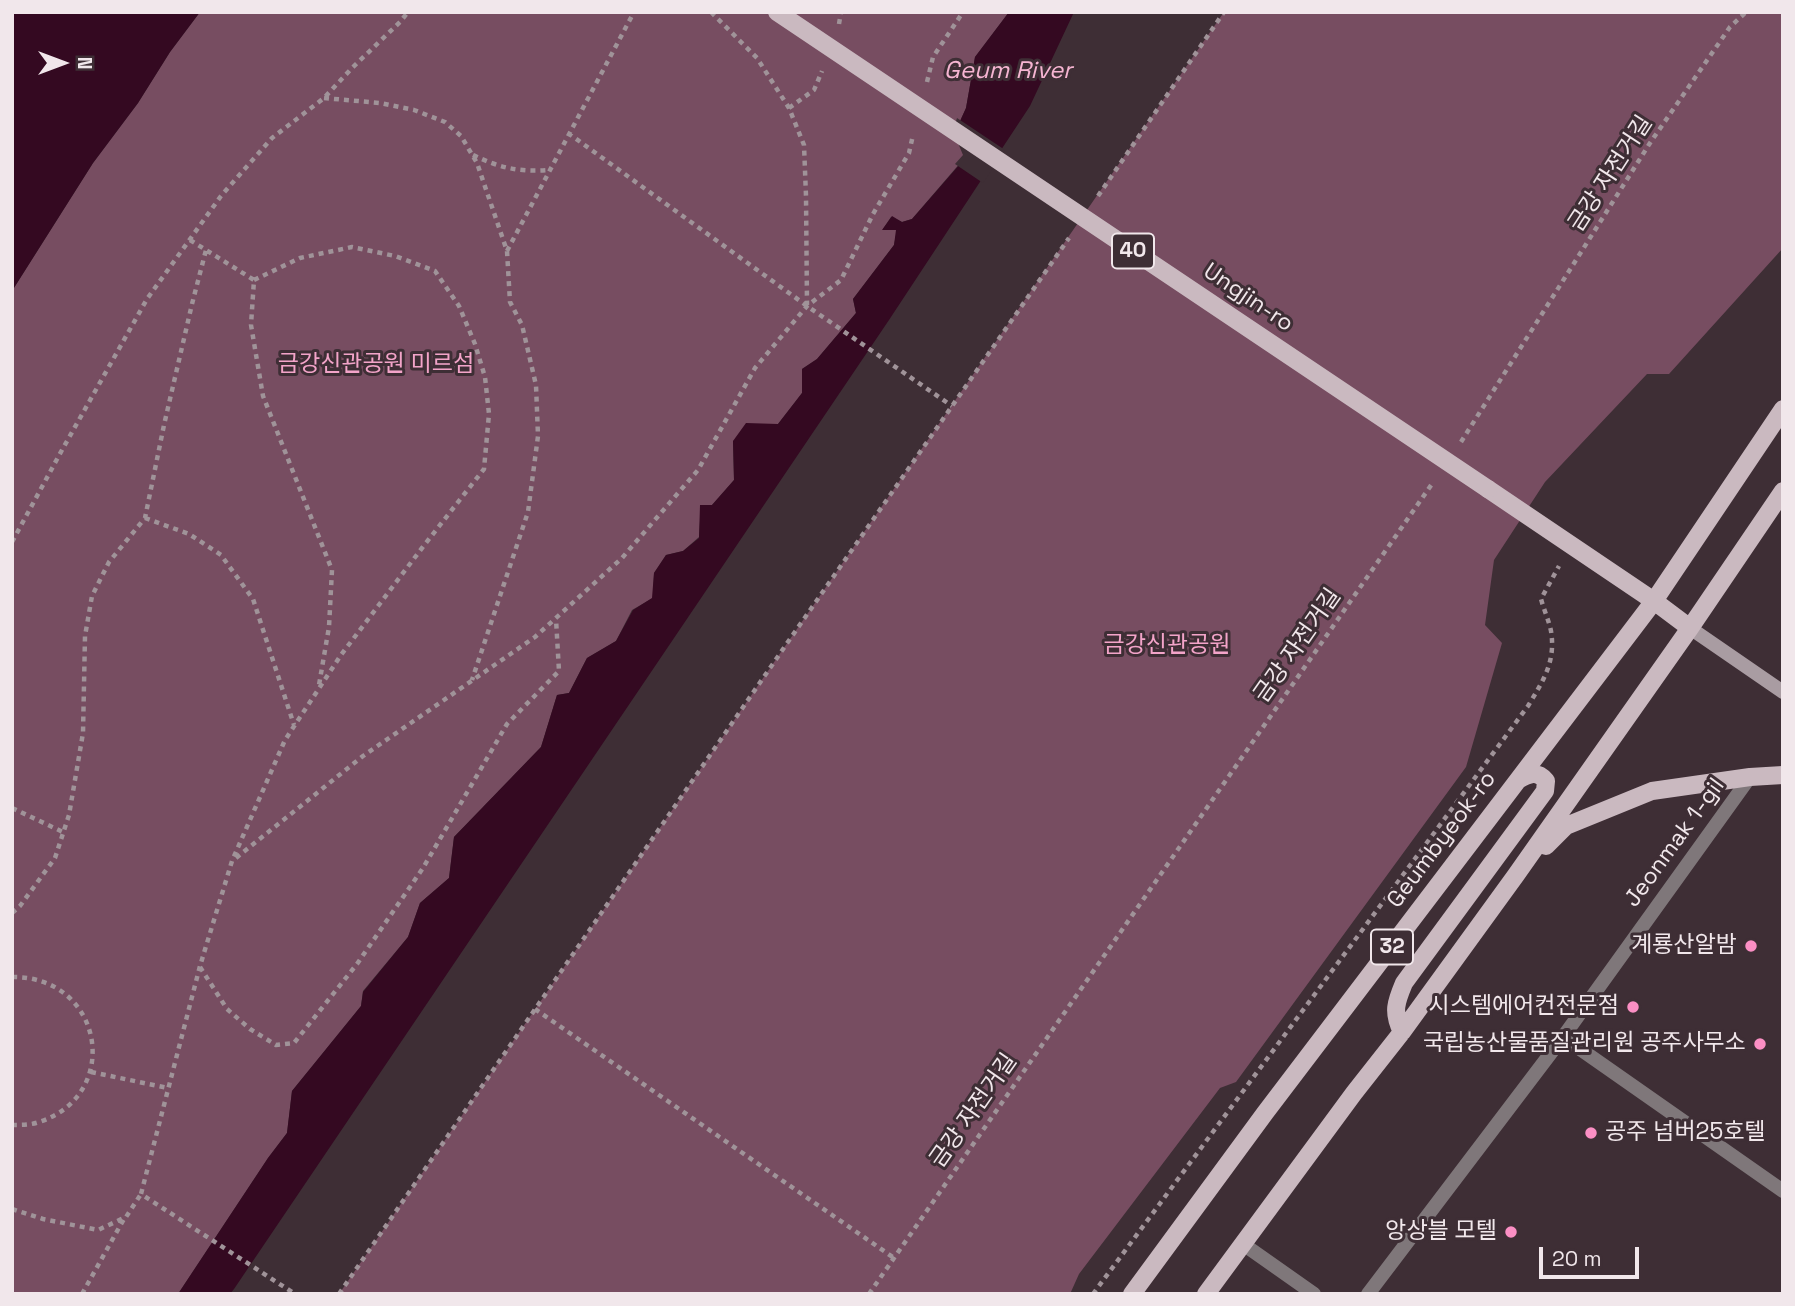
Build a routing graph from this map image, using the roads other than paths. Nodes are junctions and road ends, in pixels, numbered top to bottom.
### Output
1 (777, 12) edge
2 (1783, 409) edge
3 (1783, 491) edge
4 (1654, 601) junction
5 (1690, 628) junction
6 (1783, 692) edge
7 (1783, 775) edge
8 (1750, 777) junction
9 (1518, 780) junction
10 (1516, 875) junction
11 (1402, 1032) junction
12 (1563, 1037) junction
13 (1783, 1191) edge
14 (1243, 1244) junction
15 (1132, 1294) edge
16 (1206, 1294) edge
17 (1314, 1294) edge
18 (1368, 1294) edge

1 - 4 main road, Ungjin-ro / 40, bridge
2 - 4 main road, Geumbyeok-ro / 32
3 - 5 main road, 32
4 - 5 main road, Ungjin-ro / 40
4 - 9 main road, Geumbyeok-ro / 32
5 - 6 street
5 - 10 main road, 32
7 - 8 main road
8 - 10 main road
8 - 12 street, Jeonmak 1-gil
9 - 11 main road
9 - 15 main road, Geumbyeok-ro / 32
10 - 11 main road, 32
11 - 14 main road, 32
12 - 13 street
12 - 18 street, Jeonmak 1-gil
14 - 16 main road, 32
14 - 17 street

